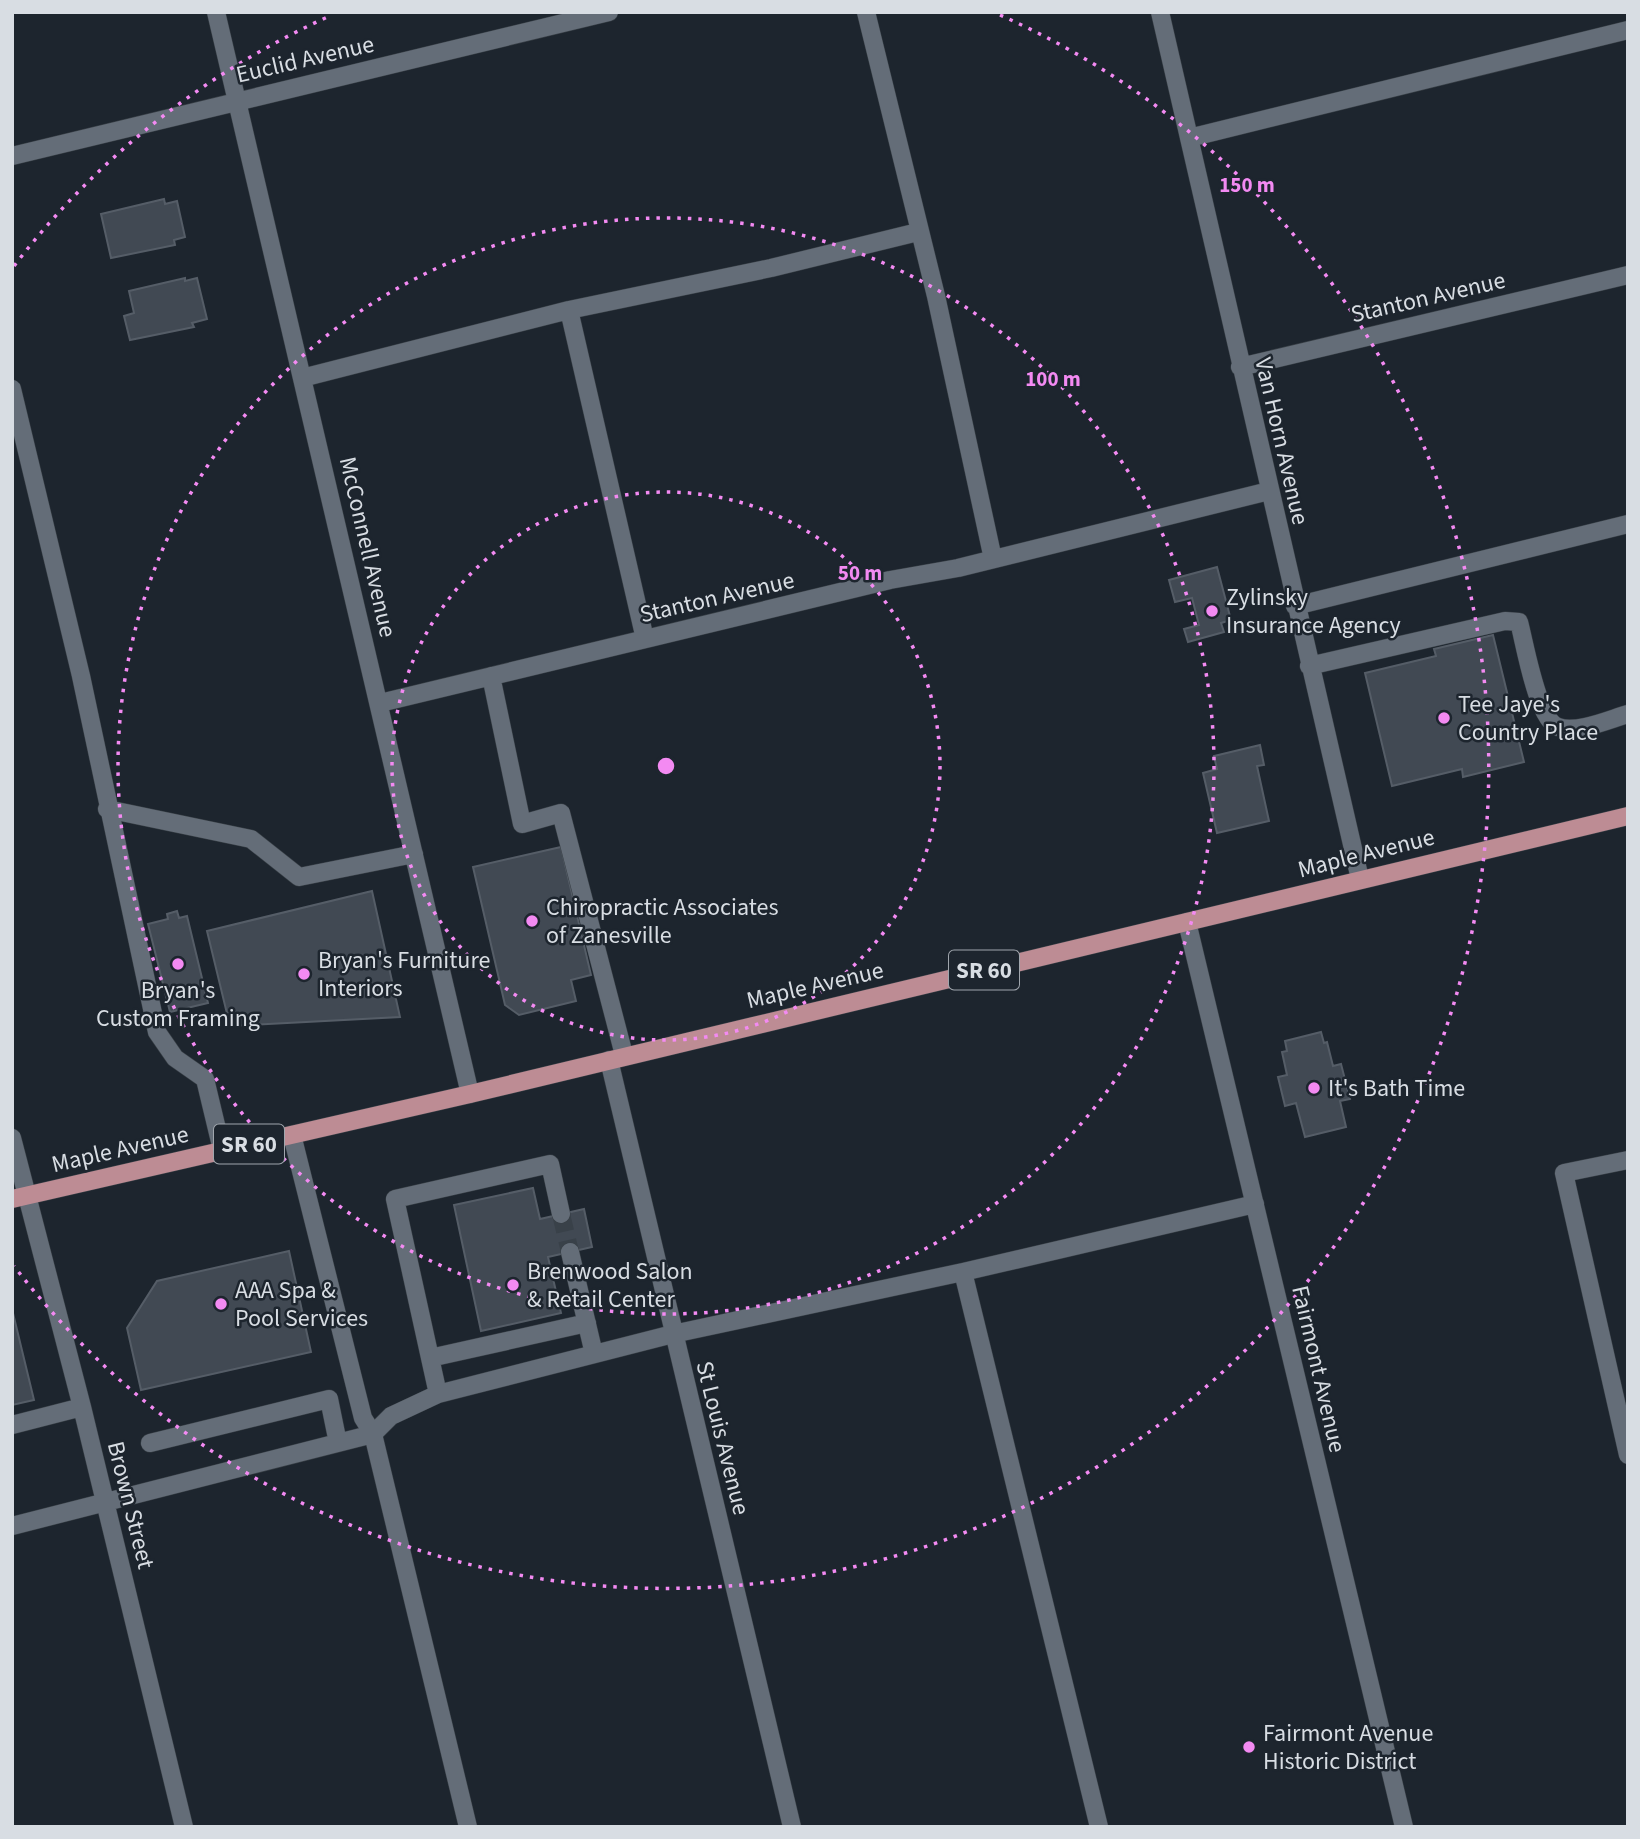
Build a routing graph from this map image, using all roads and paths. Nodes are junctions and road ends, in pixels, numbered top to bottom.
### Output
1 (216, 12) edge
2 (609, 12) edge
3 (866, 12) edge
4 (1160, 12) edge
5 (1628, 30) edge
6 (237, 100) junction
7 (1189, 138) junction
8 (12, 156) edge
9 (919, 232) junction
10 (1628, 275) edge
11 (569, 310) junction
12 (1240, 367) junction
13 (302, 378) junction
14 (12, 389) edge
15 (1269, 491) junction
16 (1628, 524) edge
17 (993, 559) junction
18 (1295, 606) junction
19 (645, 639) junction
20 (1309, 666) junction
21 (491, 676) junction
22 (380, 702) junction
23 (1628, 714) edge
24 (107, 809) junction
25 (1628, 816) edge
26 (414, 854) junction
27 (1360, 879) junction
28 (1187, 922) junction
29 (616, 1057) junction
30 (470, 1094) junction
31 (292, 1135) junction
32 (12, 1138) edge
33 (222, 1150) junction
34 (1628, 1160) edge
35 (21, 1197) edge
36 (1255, 1204) junction
37 (561, 1214) tunnel mouth
38 (570, 1252) tunnel mouth
39 (963, 1272) junction
40 (587, 1323) junction
41 (673, 1334) junction
42 (594, 1354) junction
43 (430, 1358) junction
44 (438, 1394) junction
45 (82, 1407) junction
46 (12, 1425) edge
47 (373, 1434) junction
48 (150, 1443) dead end
49 (338, 1443) junction
50 (1628, 1455) edge
51 (105, 1503) junction
52 (12, 1526) edge
53 (184, 1827) edge
54 (468, 1827) edge
55 (792, 1827) edge
56 (1099, 1827) edge
57 (1404, 1827) edge

1 - 6 street, McConnell Avenue
2 - 6 street, Euclid Avenue
3 - 9 street
4 - 7 street, Van Horn Avenue
5 - 7 street
6 - 8 street, Euclid Avenue
6 - 13 street, McConnell Avenue
7 - 12 street, Van Horn Avenue
9 - 11 street
9 - 17 street
10 - 12 street, Stanton Avenue
11 - 13 street
11 - 19 street
12 - 15 street, Van Horn Avenue
13 - 22 street, McConnell Avenue
14 - 24 street
15 - 17 street, Stanton Avenue
15 - 18 street, Van Horn Avenue
16 - 18 street
17 - 19 street, Stanton Avenue
18 - 20 street, Van Horn Avenue
19 - 21 street, Stanton Avenue
20 - 23 street
20 - 27 street, Van Horn Avenue
21 - 22 street, Stanton Avenue
21 - 29 street, St Louis Avenue
22 - 26 street, McConnell Avenue
24 - 26 street
24 - 33 street
25 - 27 main road, Maple Avenue / SR 60
26 - 30 street, McConnell Avenue
27 - 28 main road, Maple Avenue / SR 60
28 - 29 main road, Maple Avenue / SR 60
28 - 36 street, Fairmont Avenue
29 - 30 main road, Maple Avenue / SR 60
29 - 41 street, St Louis Avenue
30 - 31 main road, Maple Avenue / SR 60
31 - 33 main road, Maple Avenue / SR 60
31 - 47 street
32 - 35 street, Brown Street
33 - 35 main road, Maple Avenue / SR 60
34 - 50 street
35 - 45 street, Brown Street
36 - 39 street
36 - 57 street, Fairmont Avenue
37 - 43 street
38 - 40 street
39 - 41 street
39 - 56 street
40 - 42 street
40 - 43 street
41 - 42 street
41 - 55 street, St Louis Avenue
42 - 44 street
43 - 44 street
44 - 47 street
45 - 46 street
45 - 51 street, Brown Street
47 - 49 street
47 - 54 street
48 - 49 street
49 - 51 street
51 - 52 street
51 - 53 street, Brown Street

